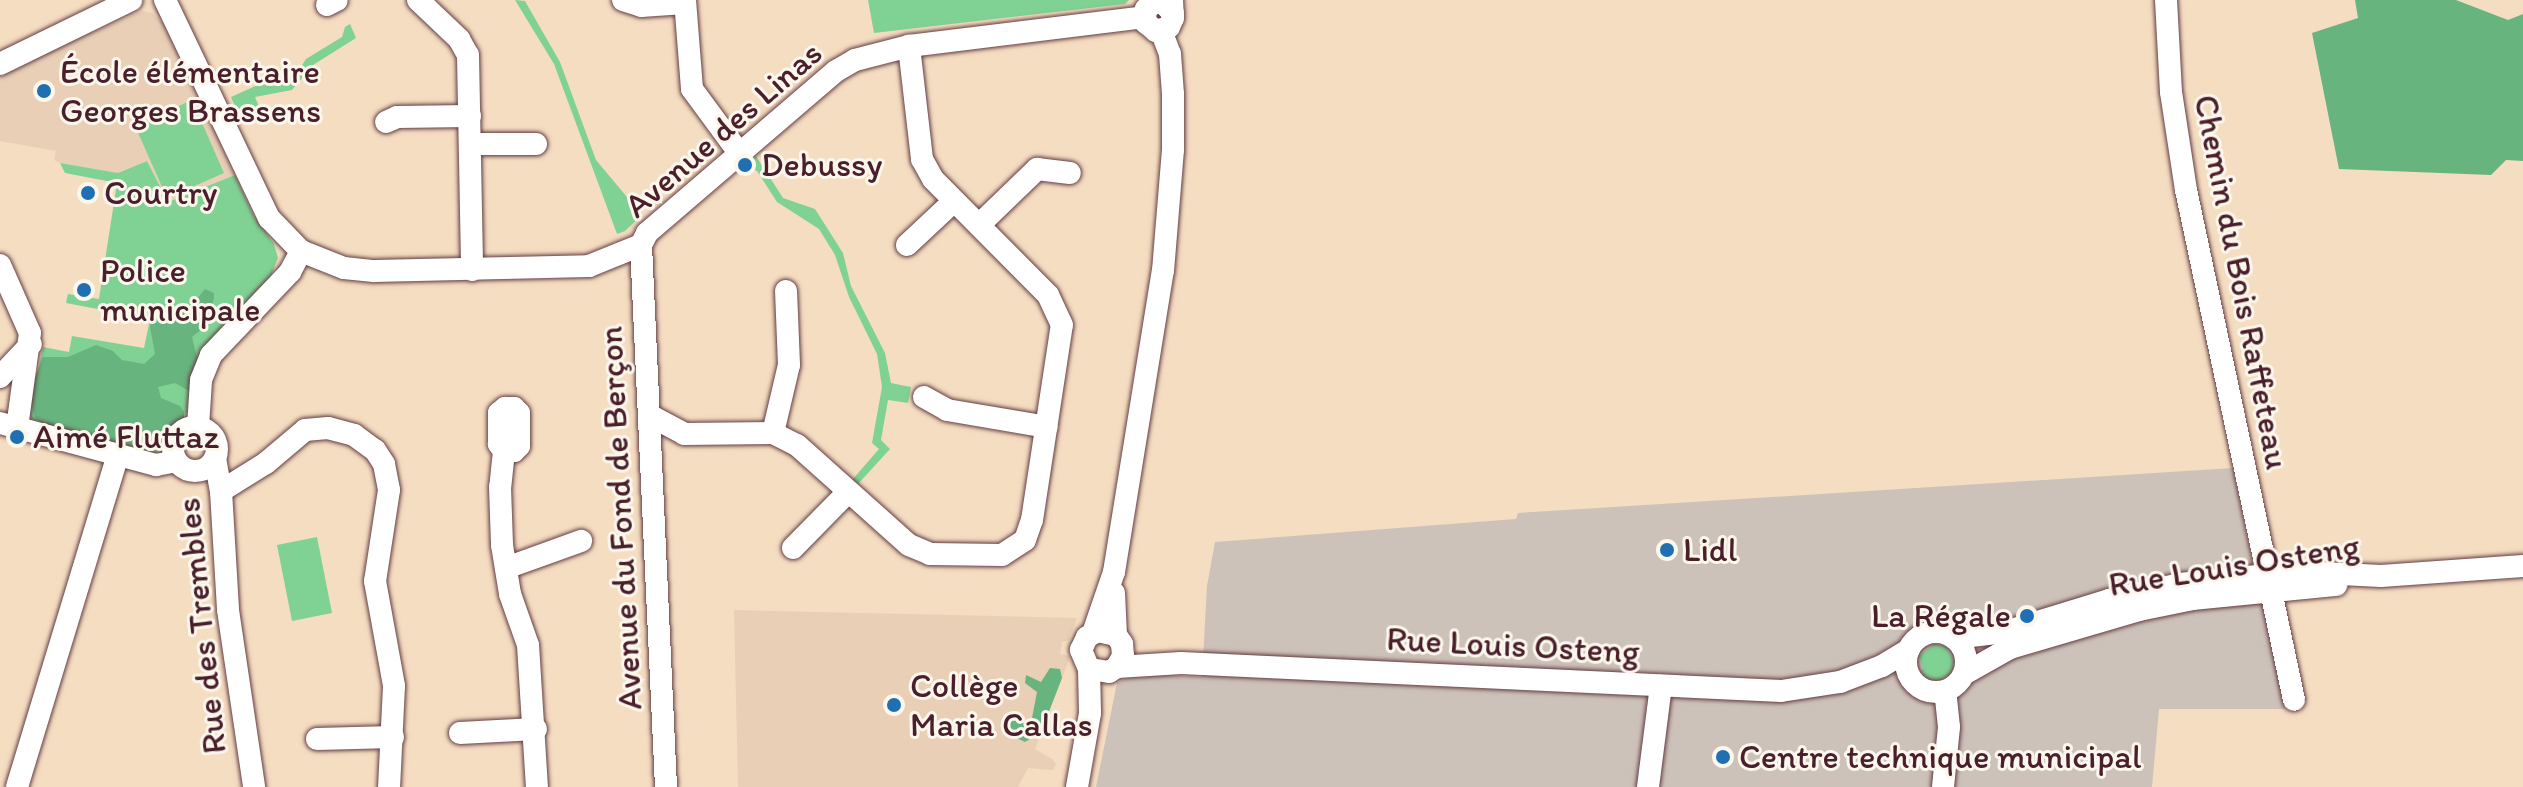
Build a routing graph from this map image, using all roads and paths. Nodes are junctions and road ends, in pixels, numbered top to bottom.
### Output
1 (131, 0) edge
2 (165, 0) edge
3 (418, 0) edge
4 (623, 0) edge
5 (2166, 0) edge
6 (685, 1) edge
7 (1159, 11) edge
8 (909, 46) junction
9 (0, 64) edge
10 (470, 116) junction
11 (386, 122) dead end
12 (470, 144) junction
13 (536, 144) dead end
14 (740, 154) junction
15 (1070, 173) dead end
16 (954, 201) junction
17 (979, 225) junction
18 (641, 245) junction
19 (907, 245) dead end
20 (301, 251) junction
21 (0, 265) edge
22 (472, 270) junction
23 (786, 291) dead end
24 (31, 344) junction
25 (0, 377) edge
26 (924, 397) dead end
27 (649, 415) junction
28 (9, 426) edge
29 (198, 427) junction
30 (1047, 427) junction
31 (773, 433) junction
32 (684, 434) junction
33 (504, 451) dead end
34 (118, 455) junction
35 (215, 458) junction
36 (652, 459) junction
37 (176, 461) junction
38 (221, 491) junction
39 (848, 492) junction
40 (581, 541) dead end
41 (793, 548) dead end
42 (2523, 566) edge
43 (506, 568) junction
44 (1114, 572) junction
45 (2268, 584) junction
46 (1093, 633) junction
47 (1954, 638) junction
48 (1119, 639) junction
49 (1909, 650) junction
50 (1181, 663) junction
51 (1105, 669) junction
52 (1964, 674) junction
53 (1840, 682) junction
54 (1916, 684) junction
55 (1661, 686) junction
56 (1945, 691) junction
57 (2294, 700) dead end
58 (536, 729) junction
59 (460, 733) dead end
60 (393, 737) junction
61 (317, 739) dead end
62 (17, 787) edge
63 (254, 787) edge
64 (389, 787) edge
65 (537, 787) edge
66 (666, 787) edge
67 (1077, 787) edge
68 (1648, 787) edge
69 (1943, 787) edge

1 - 9 street
2 - 20 street, Avenue des Linas
3 - 10 street
4 - 6 street
5 - 45 street, Chemin du Bois Raffeteau
6 - 14 street
7 - 8 street, Avenue des Linas
7 - 44 street
8 - 14 street, Avenue des Linas
8 - 16 street
10 - 11 street
10 - 12 street
12 - 13 street
12 - 22 street
14 - 18 street, Avenue des Linas
15 - 17 street
16 - 17 street
16 - 19 street
17 - 30 street
18 - 22 street, Avenue des Linas
18 - 27 street, Avenue du Fond de Berçon
20 - 22 street, Avenue des Linas
20 - 29 street
21 - 24 street
23 - 31 street
24 - 25 street
24 - 28 street
26 - 30 street
27 - 32 street
27 - 36 street, Avenue du Fond de Berçon
28 - 34 street
29 - 35 street
29 - 37 street
30 - 39 street
31 - 32 street
31 - 39 street
32 - 36 street
33 - 43 street
34 - 37 street
34 - 62 street
35 - 37 street
35 - 38 street, Rue des Trembles
36 - 66 street, Avenue du Fond de Berçon
38 - 60 street
38 - 63 street, Rue des Trembles
39 - 41 street
40 - 43 street
42 - 45 street, Rue Louis Osteng
43 - 58 street
44 - 46 street
44 - 48 street
45 - 47 street, Rue Louis Osteng
45 - 52 street, Rue Louis Osteng
45 - 57 street, Chemin du Bois Raffeteau
46 - 48 street
46 - 51 street
47 - 49 street
47 - 52 street
48 - 50 street, Rue Louis Osteng
48 - 51 street
49 - 53 street, Rue Louis Osteng
49 - 54 street
50 - 51 street, Rue Louis Osteng
50 - 55 street, Rue Louis Osteng
51 - 67 street
52 - 56 street
53 - 54 street, Rue Louis Osteng
53 - 55 street, Rue Louis Osteng
54 - 56 street
55 - 68 street
56 - 69 street
58 - 59 street
58 - 65 street
60 - 61 street
60 - 64 street

